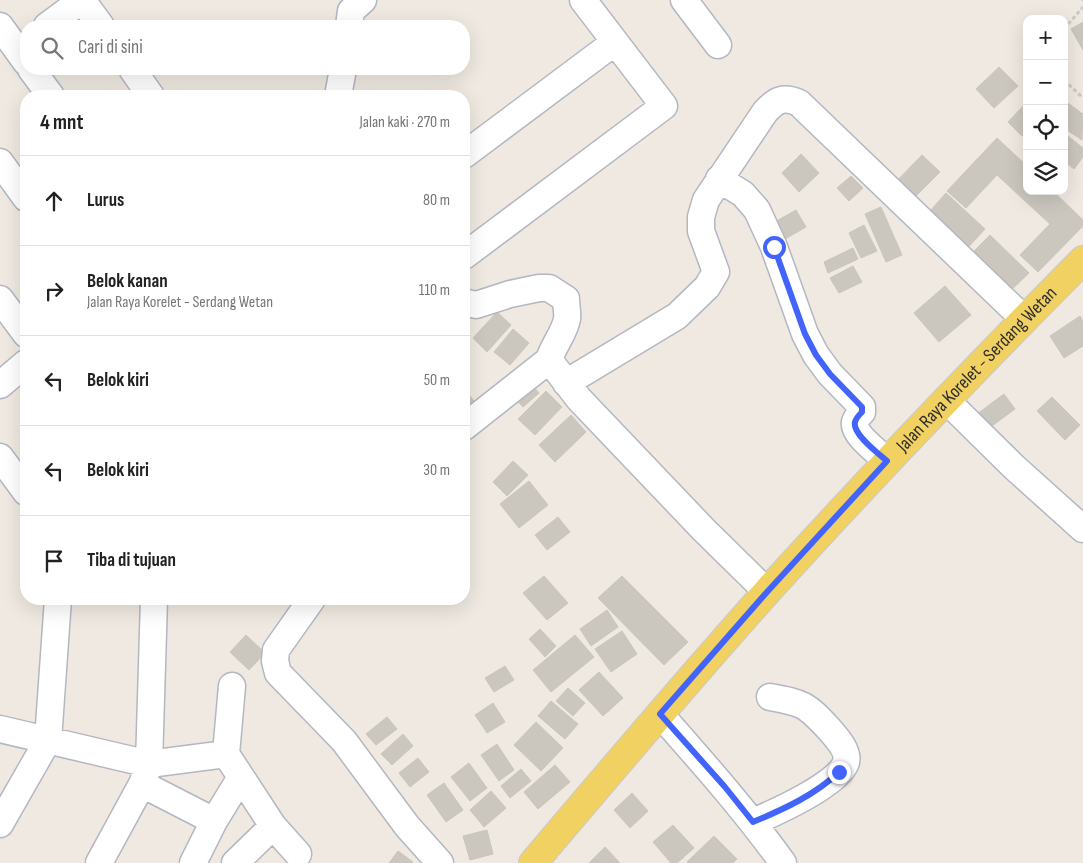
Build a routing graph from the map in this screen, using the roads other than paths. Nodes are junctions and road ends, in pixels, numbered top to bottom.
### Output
1 (82, 0) edge
2 (362, 0) edge
3 (584, 0) edge
4 (684, 0) edge
5 (55, 20) edge
6 (97, 20) edge
7 (350, 20) edge
8 (0, 26) edge
9 (615, 42) junction
10 (718, 45) dead end
11 (20, 56) edge
12 (35, 75) edge
13 (136, 75) edge
14 (342, 75) edge
15 (46, 90) edge
16 (147, 90) edge
17 (339, 90) edge
18 (470, 151) edge
19 (0, 162) edge
20 (719, 179) junction
21 (20, 190) edge
22 (470, 252) edge
23 (1083, 260) edge
24 (0, 299) edge
25 (470, 304) edge
26 (1024, 319) junction
27 (20, 326) edge
28 (549, 360) junction
29 (20, 368) edge
30 (566, 383) junction
31 (0, 385) edge
32 (946, 400) junction
33 (470, 422) edge
34 (0, 457) edge
35 (887, 461) junction
36 (20, 484) edge
37 (1083, 529) edge
38 (767, 592) junction
39 (58, 605) edge
40 (154, 605) edge
41 (308, 605) edge
42 (232, 686) dead end
43 (770, 697) dead end
44 (660, 714) junction
45 (0, 729) edge
46 (48, 740) junction
47 (226, 754) junction
48 (146, 774) junction
49 (241, 777) junction
50 (214, 820) junction
51 (753, 822) junction
52 (0, 824) edge
53 (273, 826) junction
54 (298, 854) dead end
55 (99, 863) edge
56 (193, 863) edge
57 (235, 863) edge
58 (440, 863) edge
59 (533, 863) edge
60 (783, 863) edge

1 - 5 street
1 - 6 street
2 - 7 street
3 - 9 street
4 - 10 street
8 - 11 street
9 - 18 street
9 - 22 street
12 - 15 street
13 - 16 street
14 - 17 street
19 - 21 street
20 - 26 street
20 - 30 street
20 - 35 street
23 - 26 main road, Jalan Raya Korelet - Serdang Wetan
24 - 27 street
25 - 28 street
26 - 32 main road, Jalan Raya Korelet - Serdang Wetan
28 - 30 street
28 - 33 street
29 - 31 street
30 - 38 street
32 - 35 main road, Jalan Raya Korelet - Serdang Wetan
32 - 37 street
34 - 36 street
35 - 38 main road, Jalan Raya Korelet - Serdang Wetan
38 - 44 main road, Jalan Raya Korelet - Serdang Wetan
39 - 46 street
40 - 48 street
41 - 58 street
42 - 47 street
43 - 51 street
44 - 51 street
44 - 59 main road, Jalan Raya Korelet - Serdang Wetan
45 - 46 street
46 - 48 street
46 - 52 street
47 - 48 street
47 - 49 street
48 - 50 street
48 - 55 street
49 - 50 street
49 - 53 street
50 - 56 street
51 - 60 street
53 - 54 street
53 - 57 street

